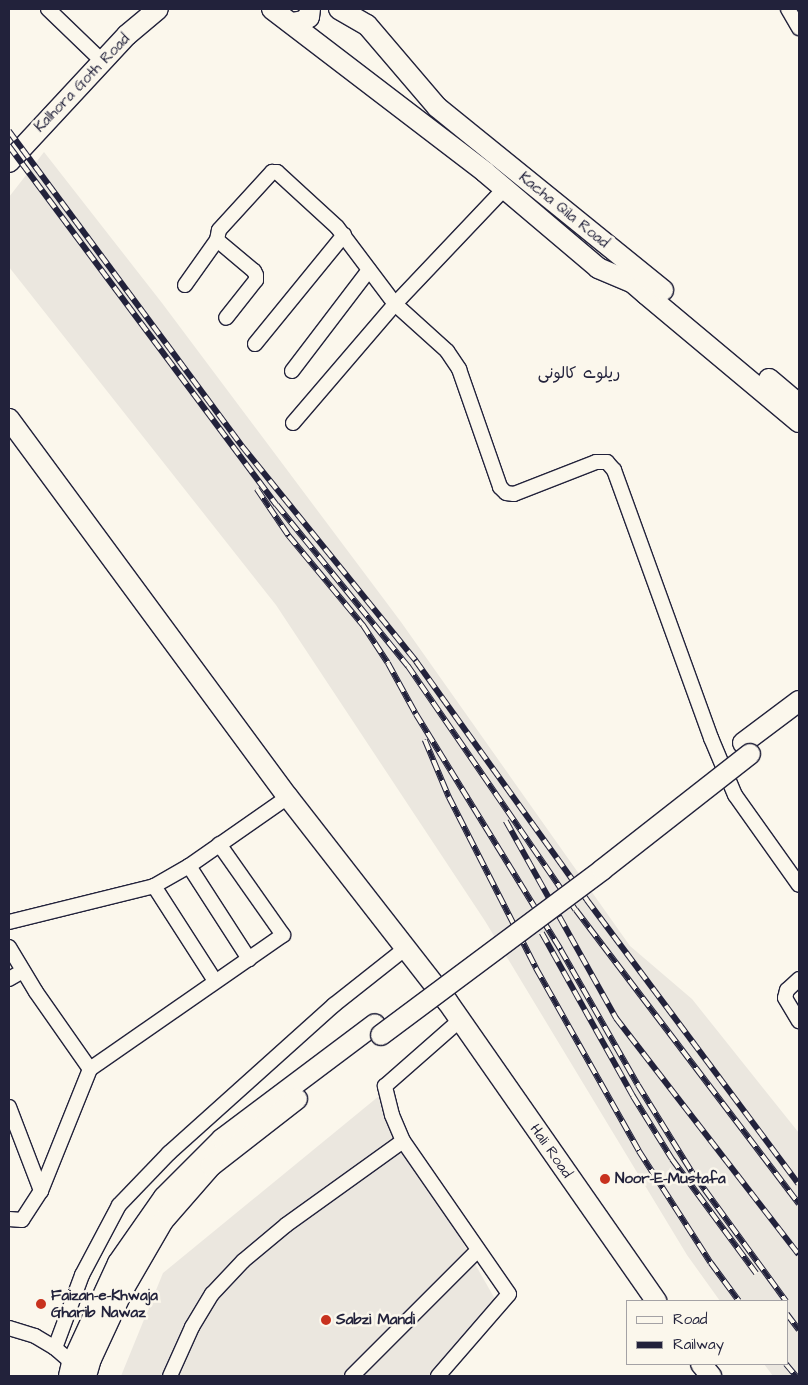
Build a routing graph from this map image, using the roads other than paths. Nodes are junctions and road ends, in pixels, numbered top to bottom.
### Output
1 (48, 9) edge
2 (158, 9) edge
3 (272, 9) edge
4 (310, 9) edge
5 (339, 9) edge
6 (788, 9) edge
7 (292, 22) junction
8 (799, 28) edge
9 (103, 62) junction
10 (9, 162) edge
11 (504, 188) junction
12 (344, 235) junction
13 (217, 240) junction
14 (610, 247) junction
15 (598, 268) junction
16 (369, 270) junction
17 (185, 285) dead end
18 (640, 289) junction
19 (395, 304) junction
20 (226, 318) dead end
21 (255, 344) dead end
22 (292, 371) dead end
23 (799, 404) edge
24 (9, 419) edge
25 (799, 422) edge
26 (293, 423) dead end
27 (799, 436) edge
28 (799, 701) edge
29 (799, 718) edge
30 (746, 749) junction
31 (288, 796) junction
32 (219, 844) junction
33 (189, 866) junction
34 (154, 886) junction
35 (799, 886) edge
36 (9, 922) edge
37 (9, 947) edge
38 (406, 948) junction
39 (249, 958) junction
40 (23, 971) junction
41 (9, 979) edge
42 (799, 979) edge
43 (215, 981) junction
44 (460, 1020) junction
45 (799, 1021) edge
46 (378, 1030) junction
47 (90, 1069) junction
48 (9, 1107) edge
49 (403, 1141) junction
50 (42, 1191) junction
51 (9, 1219) edge
52 (478, 1250) junction
53 (655, 1300) edge
54 (9, 1328) edge
55 (55, 1348) junction
56 (703, 1365) edge
57 (70, 1369) edge
58 (86, 1376) edge
59 (170, 1376) edge
60 (352, 1376) edge
61 (438, 1376) edge
62 (710, 1376) edge

1 - 9 street
2 - 9 street, Kalhora Goth Road
3 - 7 street
4 - 7 street
5 - 14 street, Kacha Qila Road
6 - 8 street
7 - 11 street
9 - 10 street, Kalhora Goth Road
11 - 15 street
11 - 19 street
12 - 13 street
12 - 16 street
12 - 21 street
13 - 17 street
13 - 20 street
14 - 18 street
14 - 23 street, Kacha Qila Road
15 - 18 street
15 - 27 street, Kacha Qila Road
16 - 19 street
16 - 22 street
18 - 25 street
19 - 26 street
19 - 35 street
24 - 31 street, Hali Road
28 - 30 street
29 - 30 street
30 - 46 street
31 - 32 street
31 - 38 street, Hali Road
32 - 33 street
32 - 39 street
33 - 34 street
33 - 39 street
34 - 36 street
34 - 43 street
37 - 40 street
38 - 44 street, Hali Road
38 - 55 street
39 - 43 street
40 - 41 street
40 - 47 street
42 - 45 street
43 - 47 street
44 - 49 street
44 - 53 street, Hali Road
46 - 57 street
46 - 58 street
47 - 50 street
48 - 50 street
49 - 52 street
49 - 59 street
50 - 51 street
52 - 60 street
52 - 61 street
54 - 55 street
55 - 57 street
56 - 62 street

